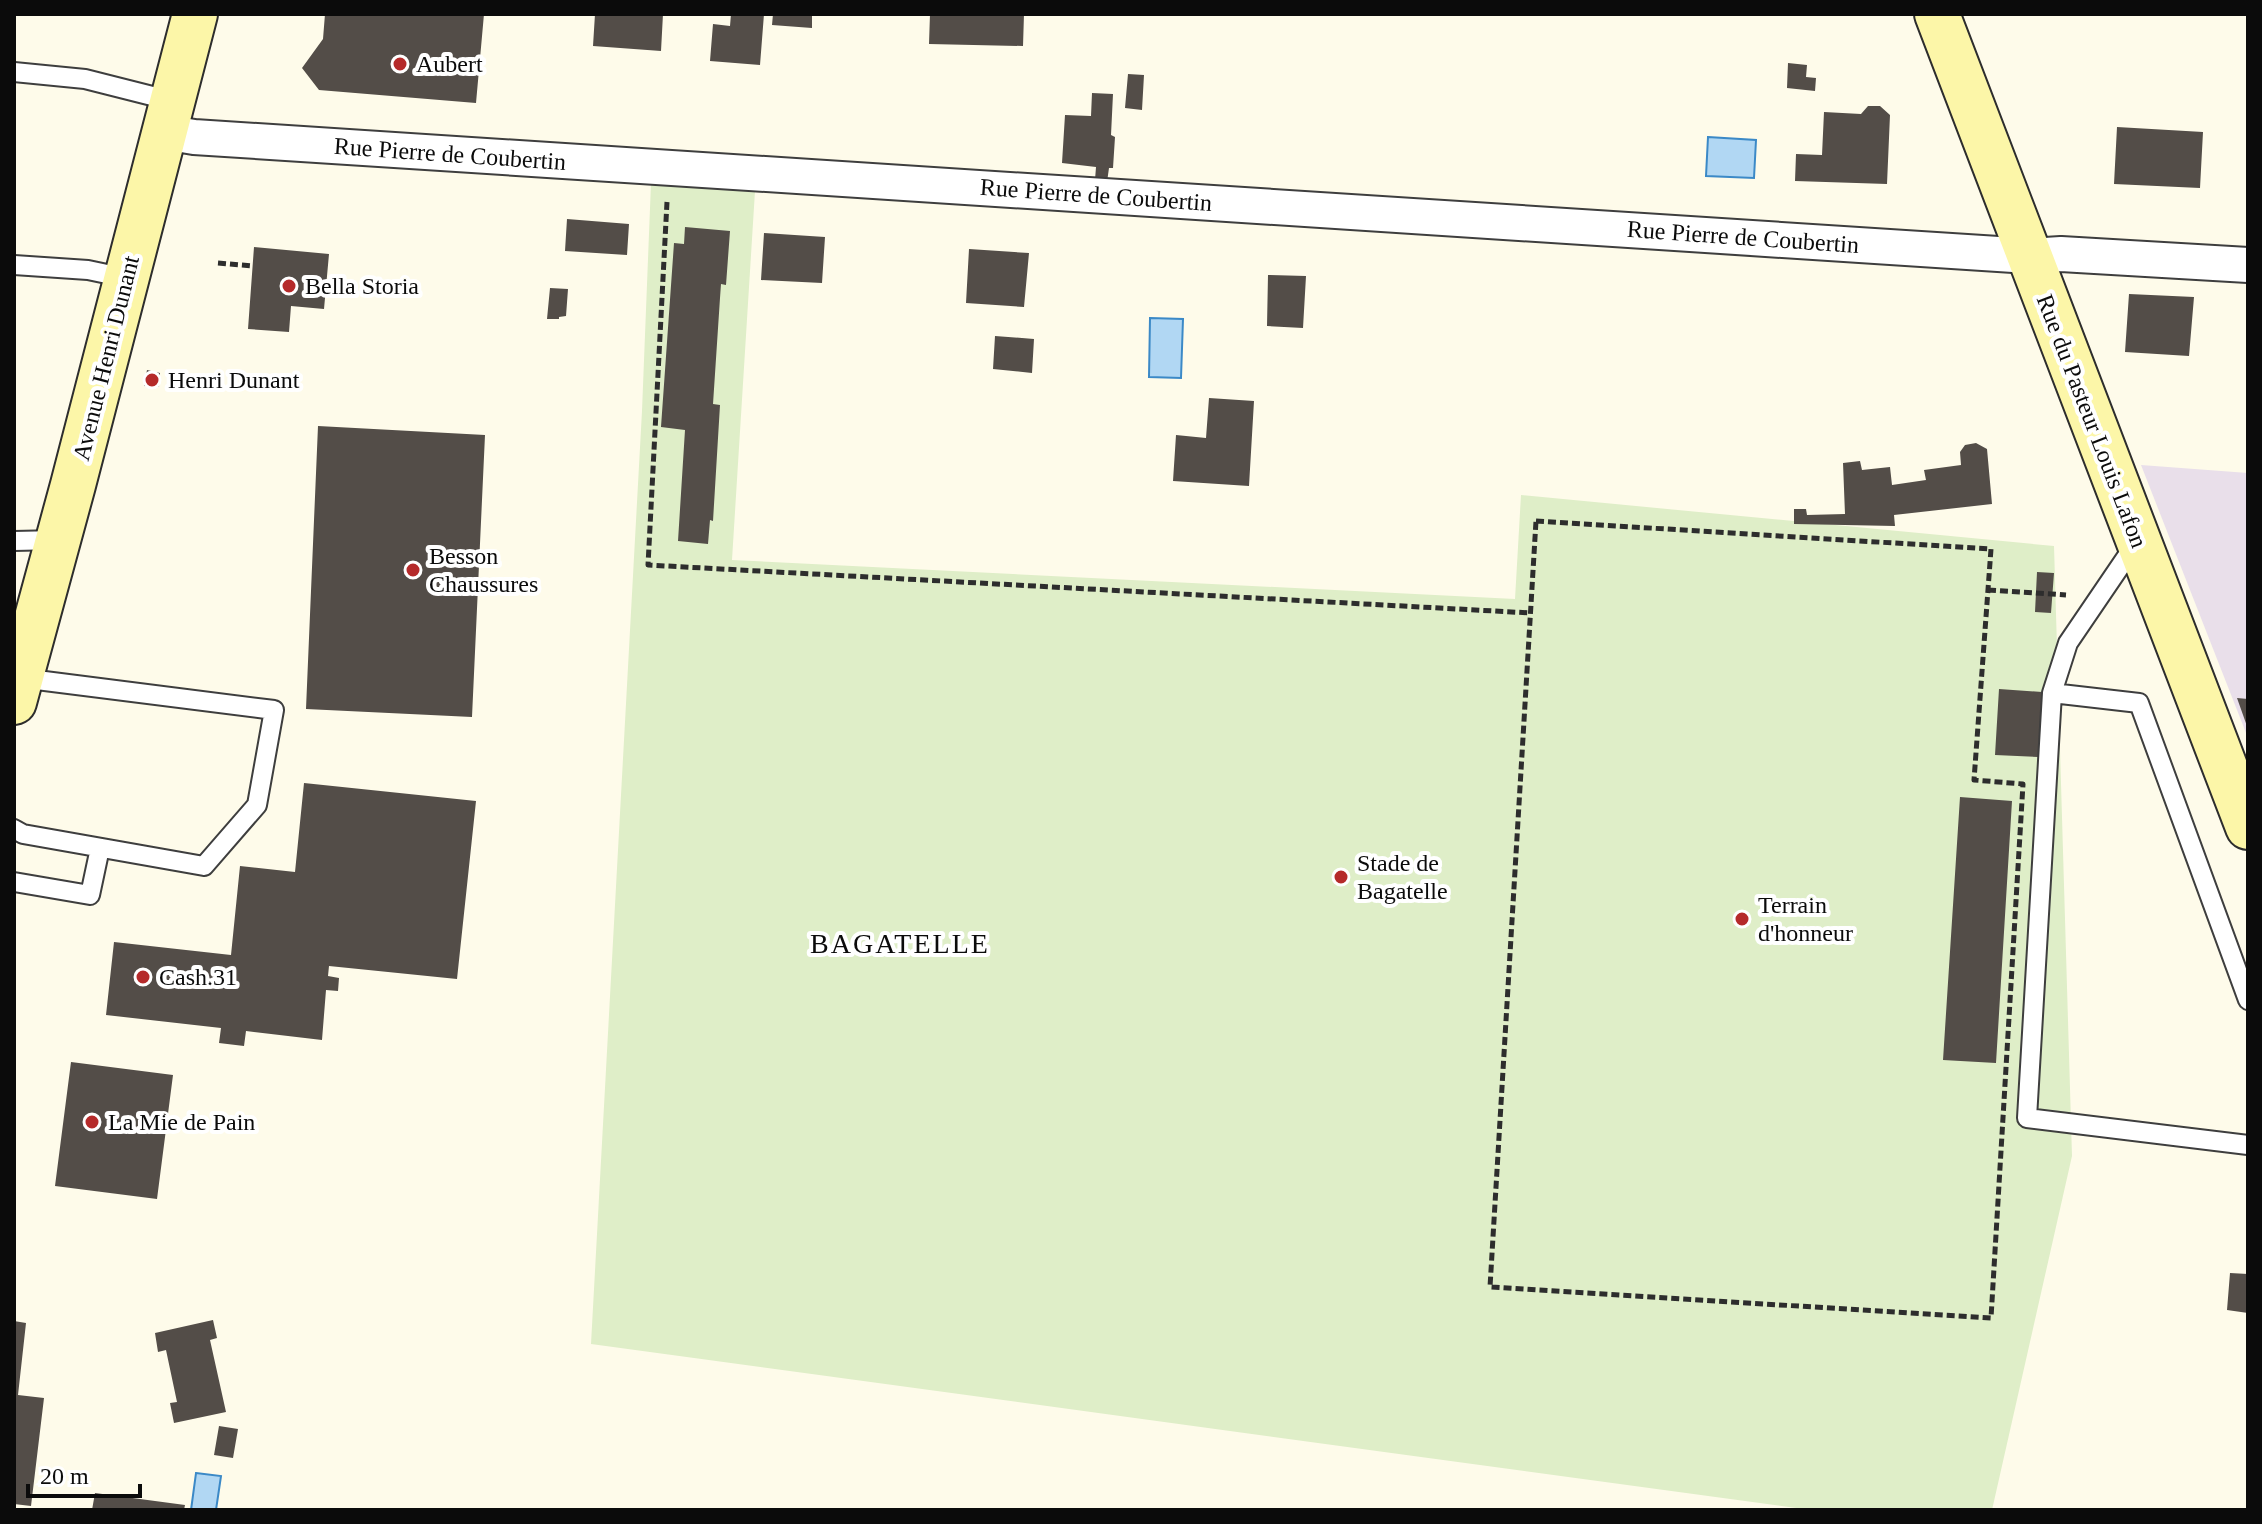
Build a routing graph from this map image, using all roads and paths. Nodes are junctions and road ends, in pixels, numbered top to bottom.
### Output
1 (195, 14) edge
2 (1937, 14) edge
3 (14, 72) edge
4 (168, 116) junction
5 (668, 168) junction
6 (2029, 256) junction
7 (218, 263) dead end
8 (14, 265) edge
9 (2248, 265) edge
10 (253, 266) dead end
11 (126, 278) junction
12 (58, 540) junction
13 (2138, 540) junction
14 (14, 541) edge
15 (1988, 590) junction
16 (1531, 613) junction
17 (2068, 644) junction
18 (17, 690) edge
19 (2052, 693) junction
20 (2248, 827) edge
21 (19, 832) edge
22 (100, 848) junction
23 (14, 882) edge
24 (2248, 1000) edge
25 (2248, 1145) edge

1 - 4 main road, Avenue Henri Dunant
2 - 6 main road, Rue du Pasteur Louis Lafon
3 - 4 lane
4 - 5 street, Rue Pierre de Coubertin
4 - 11 main road, Avenue Henri Dunant
5 - 6 street, Rue Pierre de Coubertin
5 - 16 path
6 - 9 street, Rue Pierre de Coubertin
6 - 13 main road, Rue du Pasteur Louis Lafon
7 - 10 path
8 - 11 lane
11 - 12 main road, Avenue Henri Dunant
12 - 14 lane
12 - 18 main road, Avenue Henri Dunant
13 - 17 lane
13 - 20 main road, Rue du Pasteur Louis Lafon
15 - 16 path
15 - 16 path
15 - 17 path
17 - 19 lane
18 - 22 lane
19 - 24 lane
19 - 25 lane
21 - 22 lane
22 - 23 lane

